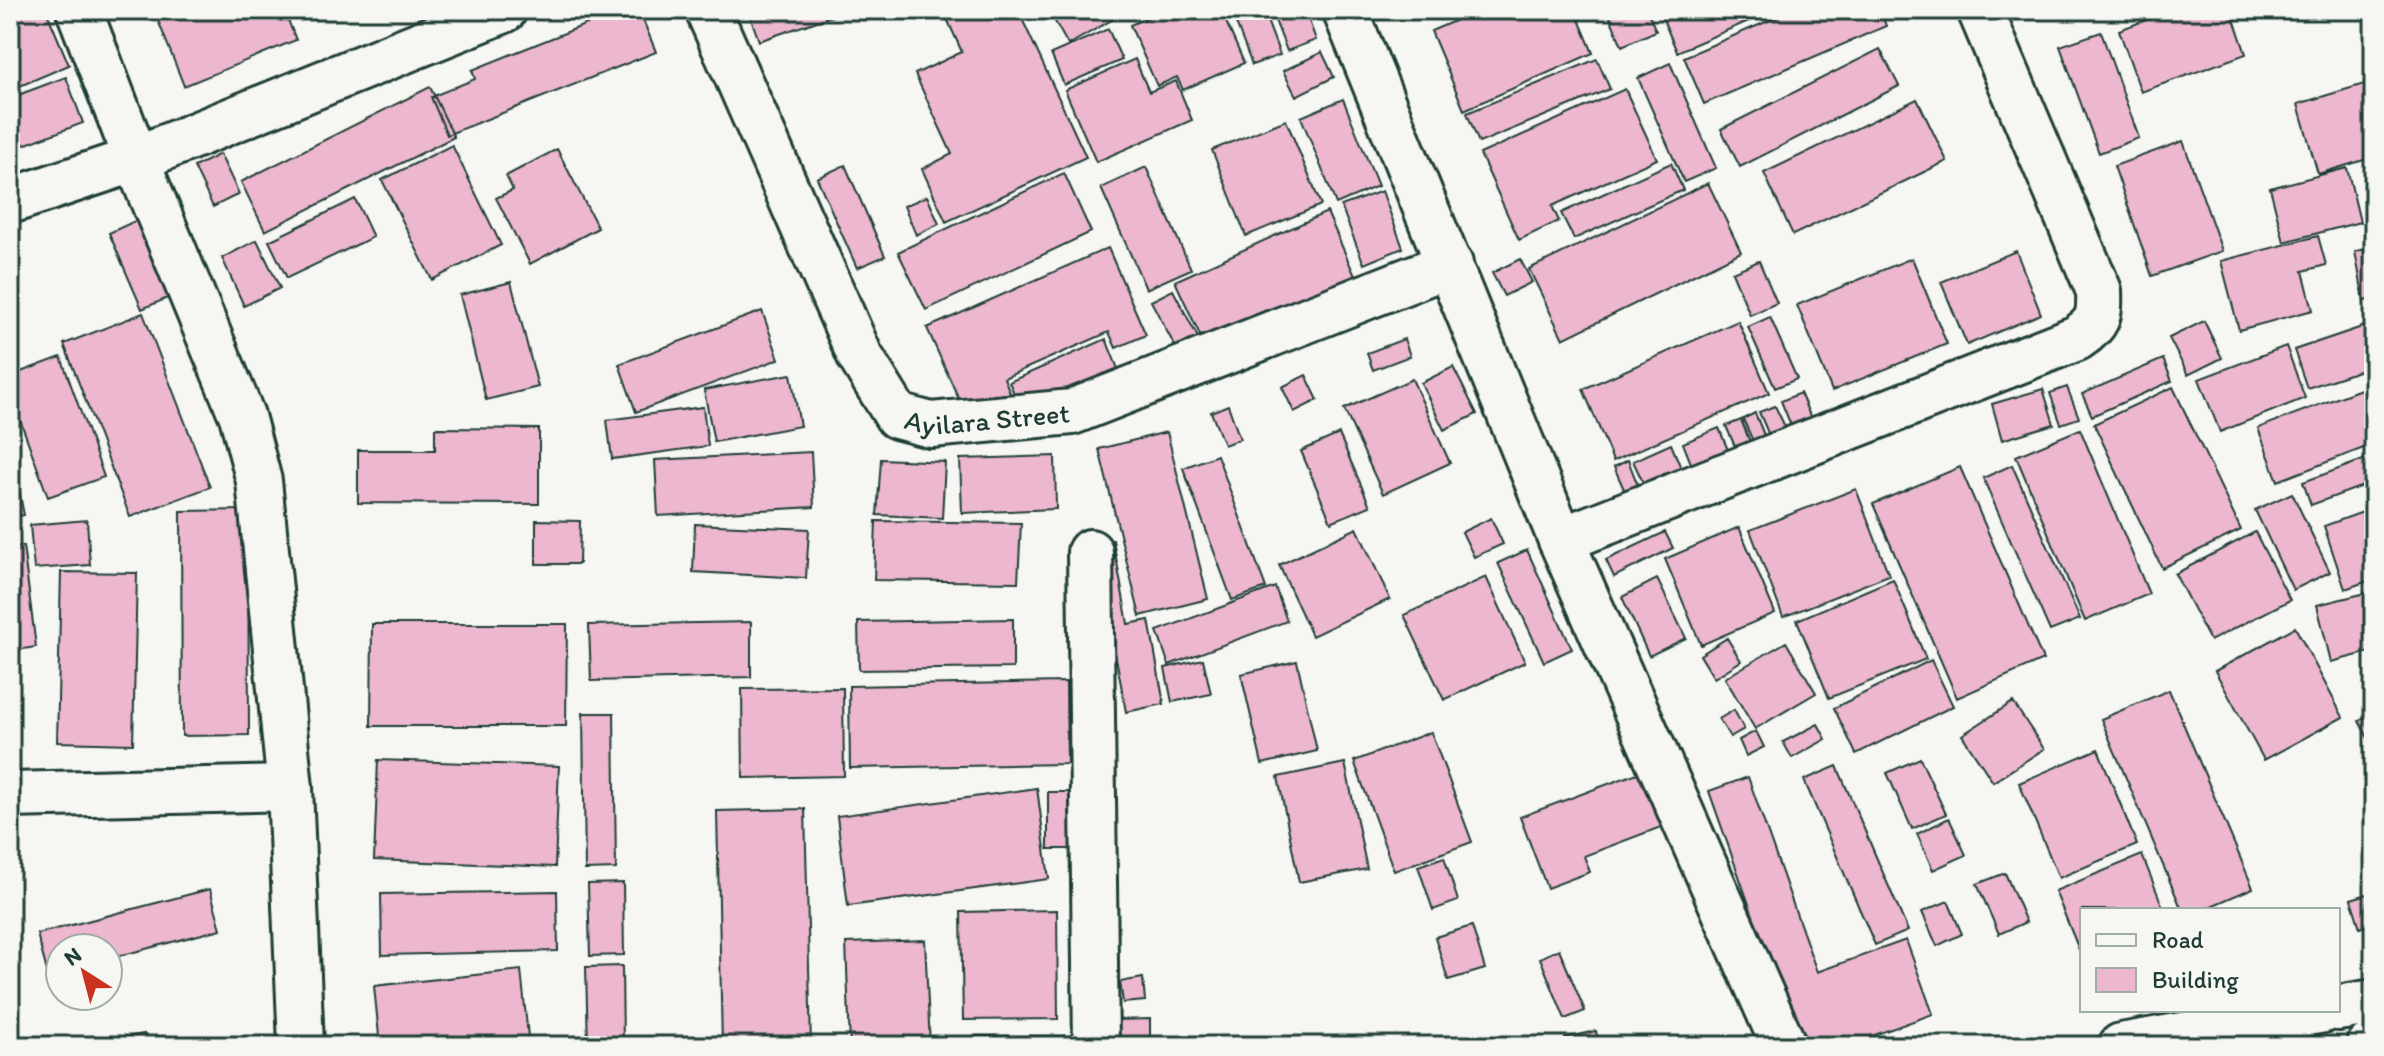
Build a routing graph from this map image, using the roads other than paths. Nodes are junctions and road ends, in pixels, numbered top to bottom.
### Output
1 (79, 10) edge
2 (504, 10) edge
3 (708, 10) edge
4 (1345, 10) edge
5 (1980, 10) edge
6 (136, 159) junction
7 (10, 201) edge
8 (1450, 264) junction
9 (1561, 540) junction
10 (1090, 552) dead end
11 (290, 788) junction
12 (10, 795) edge
13 (2374, 1002) edge
14 (2340, 1008) edge
15 (2313, 1012) edge
16 (301, 1046) edge
17 (1096, 1046) edge
18 (1784, 1046) edge
19 (2121, 1046) edge

1 - 6 street
2 - 6 street
3 - 8 street, Ayilara Street
4 - 8 street
5 - 9 street
6 - 7 street
6 - 11 street
8 - 9 street
9 - 18 street
10 - 17 street
11 - 12 street
11 - 16 street
13 - 14 street
15 - 19 street

